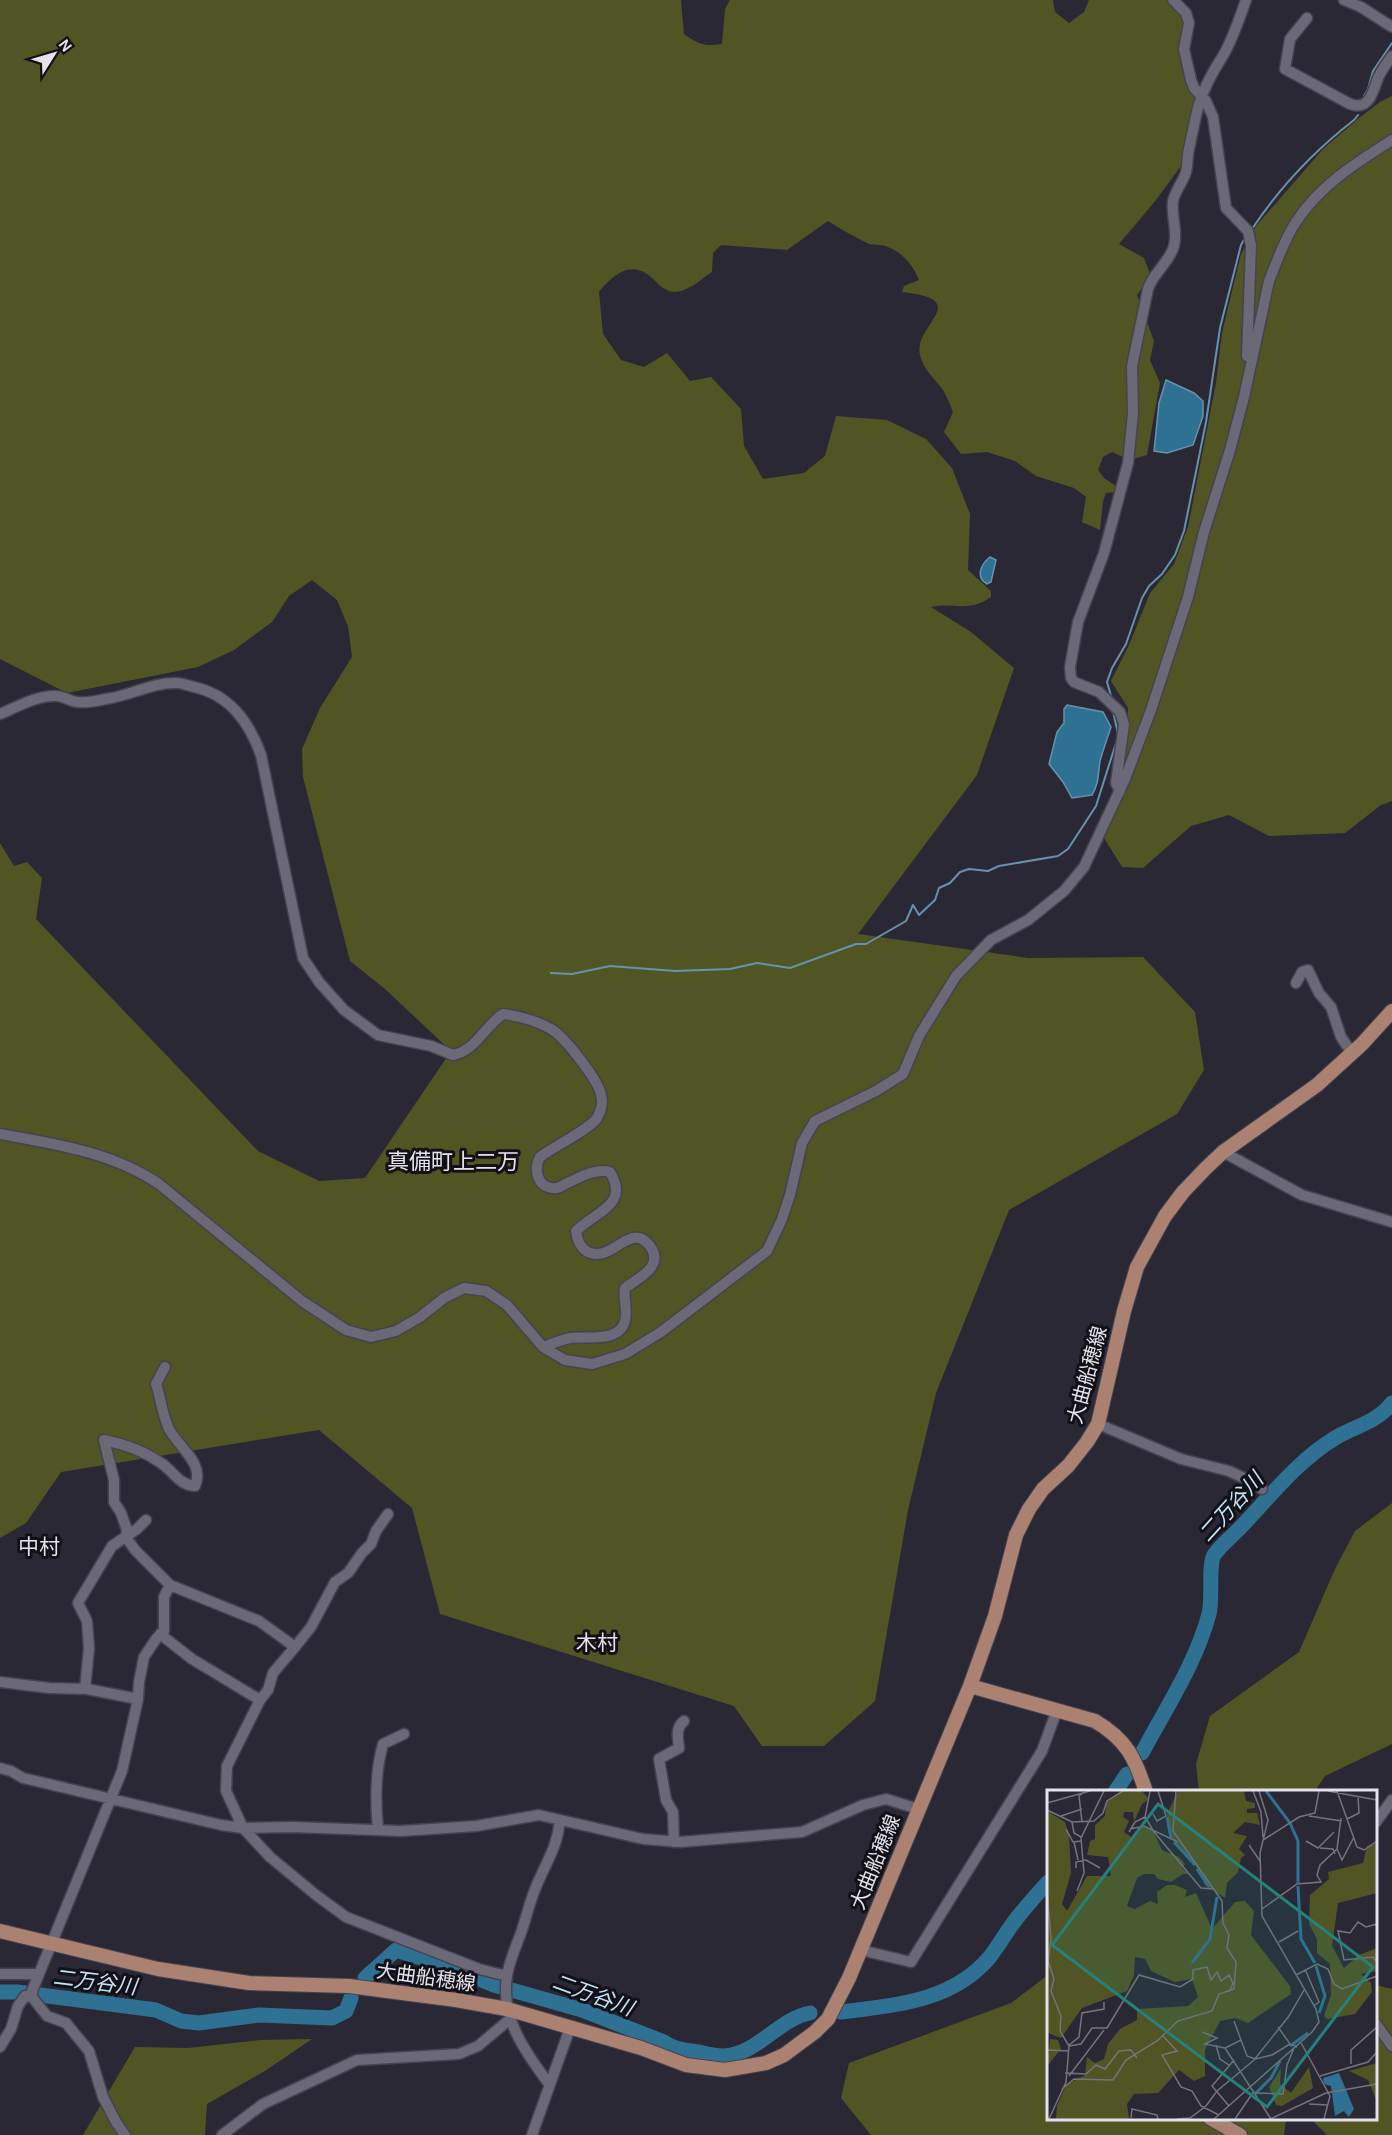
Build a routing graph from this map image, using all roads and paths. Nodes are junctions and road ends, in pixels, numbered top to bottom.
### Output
1 (1173, 0) edge
2 (1246, 0) edge
3 (1344, 0) edge
4 (1307, 18) dead end
5 (1392, 27) edge
6 (1392, 56) edge
7 (1202, 97) junction
8 (1392, 141) edge
9 (1247, 377) junction
10 (0, 714) edge
11 (1120, 792) junction
12 (1296, 982) dead end
13 (1392, 1011) edge
14 (1352, 1053) junction
15 (0, 1134) edge
16 (1223, 1152) junction
17 (1392, 1222) edge
18 (543, 1347) junction
19 (165, 1367) dead end
20 (1098, 1424) junction
21 (1262, 1489) dead end
22 (388, 1514) dead end
23 (146, 1520) dead end
24 (127, 1534) junction
25 (170, 1586) junction
26 (160, 1634) junction
27 (295, 1647) junction
28 (0, 1682) edge
29 (970, 1686) junction
30 (85, 1689) junction
31 (138, 1699) junction
32 (260, 1700) junction
33 (1057, 1710) junction
34 (684, 1721) dead end
35 (404, 1734) dead end
36 (0, 1768) edge
37 (1146, 1790) edge
38 (112, 1799) junction
39 (1392, 1800) edge
40 (918, 1809) junction
41 (560, 1820) junction
42 (1377, 1821) edge
43 (243, 1828) junction
44 (378, 1829) junction
45 (674, 1842) junction
46 (0, 1931) edge
47 (53, 1943) junction
48 (869, 1952) dead end
49 (0, 1974) edge
50 (39, 1974) junction
51 (507, 1976) junction
52 (32, 1997) junction
53 (508, 2014) junction
54 (1377, 2025) edge
55 (570, 2028) junction
56 (1392, 2046) edge
57 (0, 2047) edge
58 (549, 2084) junction
59 (1214, 2120) edge
60 (125, 2135) edge
61 (222, 2135) edge
62 (532, 2135) edge
63 (1240, 2135) edge

1 - 7 street
2 - 7 street
3 - 5 street
4 - 6 street
7 - 9 street
7 - 11 street
8 - 9 street
9 - 11 street
10 - 18 street
11 - 18 street
12 - 14 street
13 - 14 main road, 大曲船穂線
14 - 16 main road, 大曲船穂線
15 - 18 street
16 - 17 street
16 - 20 main road, 大曲船穂線
19 - 24 street
20 - 21 street
20 - 29 main road, 大曲船穂線
22 - 27 street
23 - 24 street
24 - 25 street
24 - 30 street
25 - 26 street
25 - 27 street
26 - 31 street
26 - 32 street
27 - 32 street
28 - 30 street
29 - 33 main road
29 - 40 main road, 大曲船穂線
30 - 31 street
31 - 38 street
32 - 43 street
33 - 37 main road
33 - 48 street
34 - 45 street
35 - 44 street
36 - 38 street
38 - 43 street
38 - 47 street
39 - 42 street
40 - 45 street
40 - 55 main road, 大曲船穂線
41 - 44 street
41 - 45 street
41 - 51 street
43 - 44 street
43 - 51 street
46 - 47 main road, 大曲船穂線
47 - 50 street
47 - 53 main road, 大曲船穂線
49 - 50 street
50 - 52 street
51 - 53 street
52 - 57 street
52 - 60 street
53 - 55 main road, 大曲船穂線
53 - 58 street
53 - 61 street
54 - 56 street
55 - 58 street
58 - 62 street
59 - 63 main road

